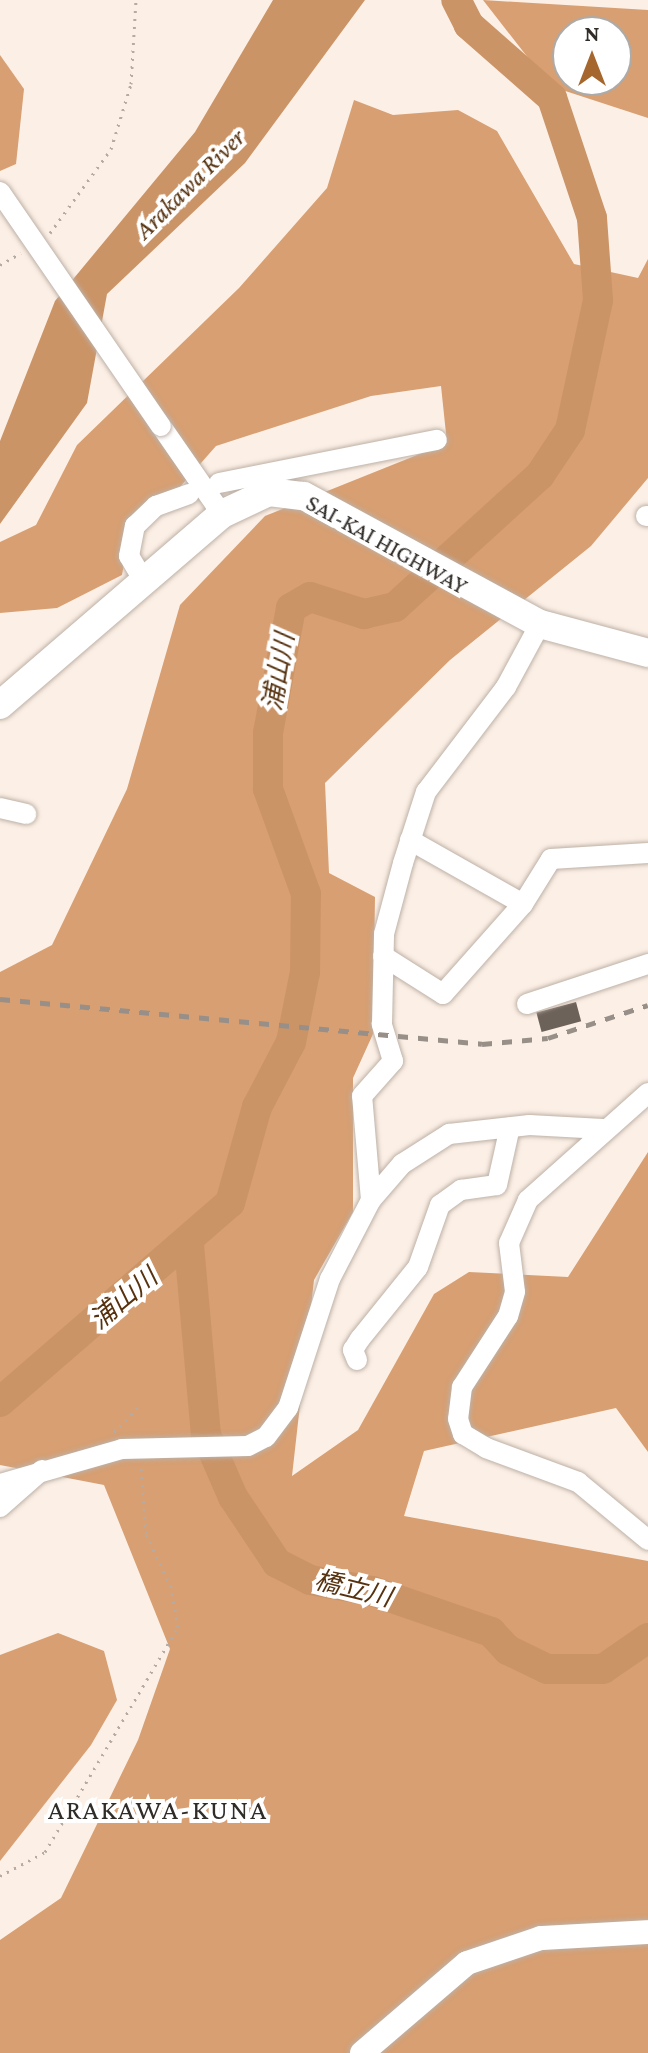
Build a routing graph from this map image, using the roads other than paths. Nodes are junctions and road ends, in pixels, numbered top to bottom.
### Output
1 (0, 192) edge
2 (437, 440) dead end
3 (219, 483) dead end
4 (189, 494) dead end
5 (222, 514) junction
6 (144, 581) junction
7 (540, 624) junction
8 (648, 653) edge
9 (0, 705) edge
10 (0, 808) edge
11 (26, 814) dead end
12 (410, 840) junction
13 (648, 853) edge
14 (523, 904) junction
15 (383, 956) junction
16 (648, 964) edge
17 (527, 1004) dead end
18 (648, 1093) edge
19 (510, 1127) junction
20 (603, 1129) junction
21 (371, 1200) junction
22 (357, 1360) dead end
23 (42, 1469) junction
24 (0, 1484) edge
25 (0, 1507) edge
26 (648, 1540) edge
27 (648, 1932) edge
28 (362, 2053) edge

1 - 5 street, bridge
2 - 3 street
4 - 6 street
5 - 6 highway, SAI-KAI HIGHWAY
5 - 7 highway, SAI-KAI HIGHWAY
6 - 9 highway, SAI-KAI HIGHWAY
7 - 8 highway, SAI-KAI HIGHWAY
7 - 12 street
10 - 11 street
12 - 14 street
12 - 15 street
13 - 14 street
14 - 15 street
15 - 21 street
16 - 17 street
18 - 20 street
19 - 20 street
19 - 21 street
19 - 22 street
20 - 26 street
21 - 23 street
23 - 24 street
23 - 25 street
27 - 28 main road

